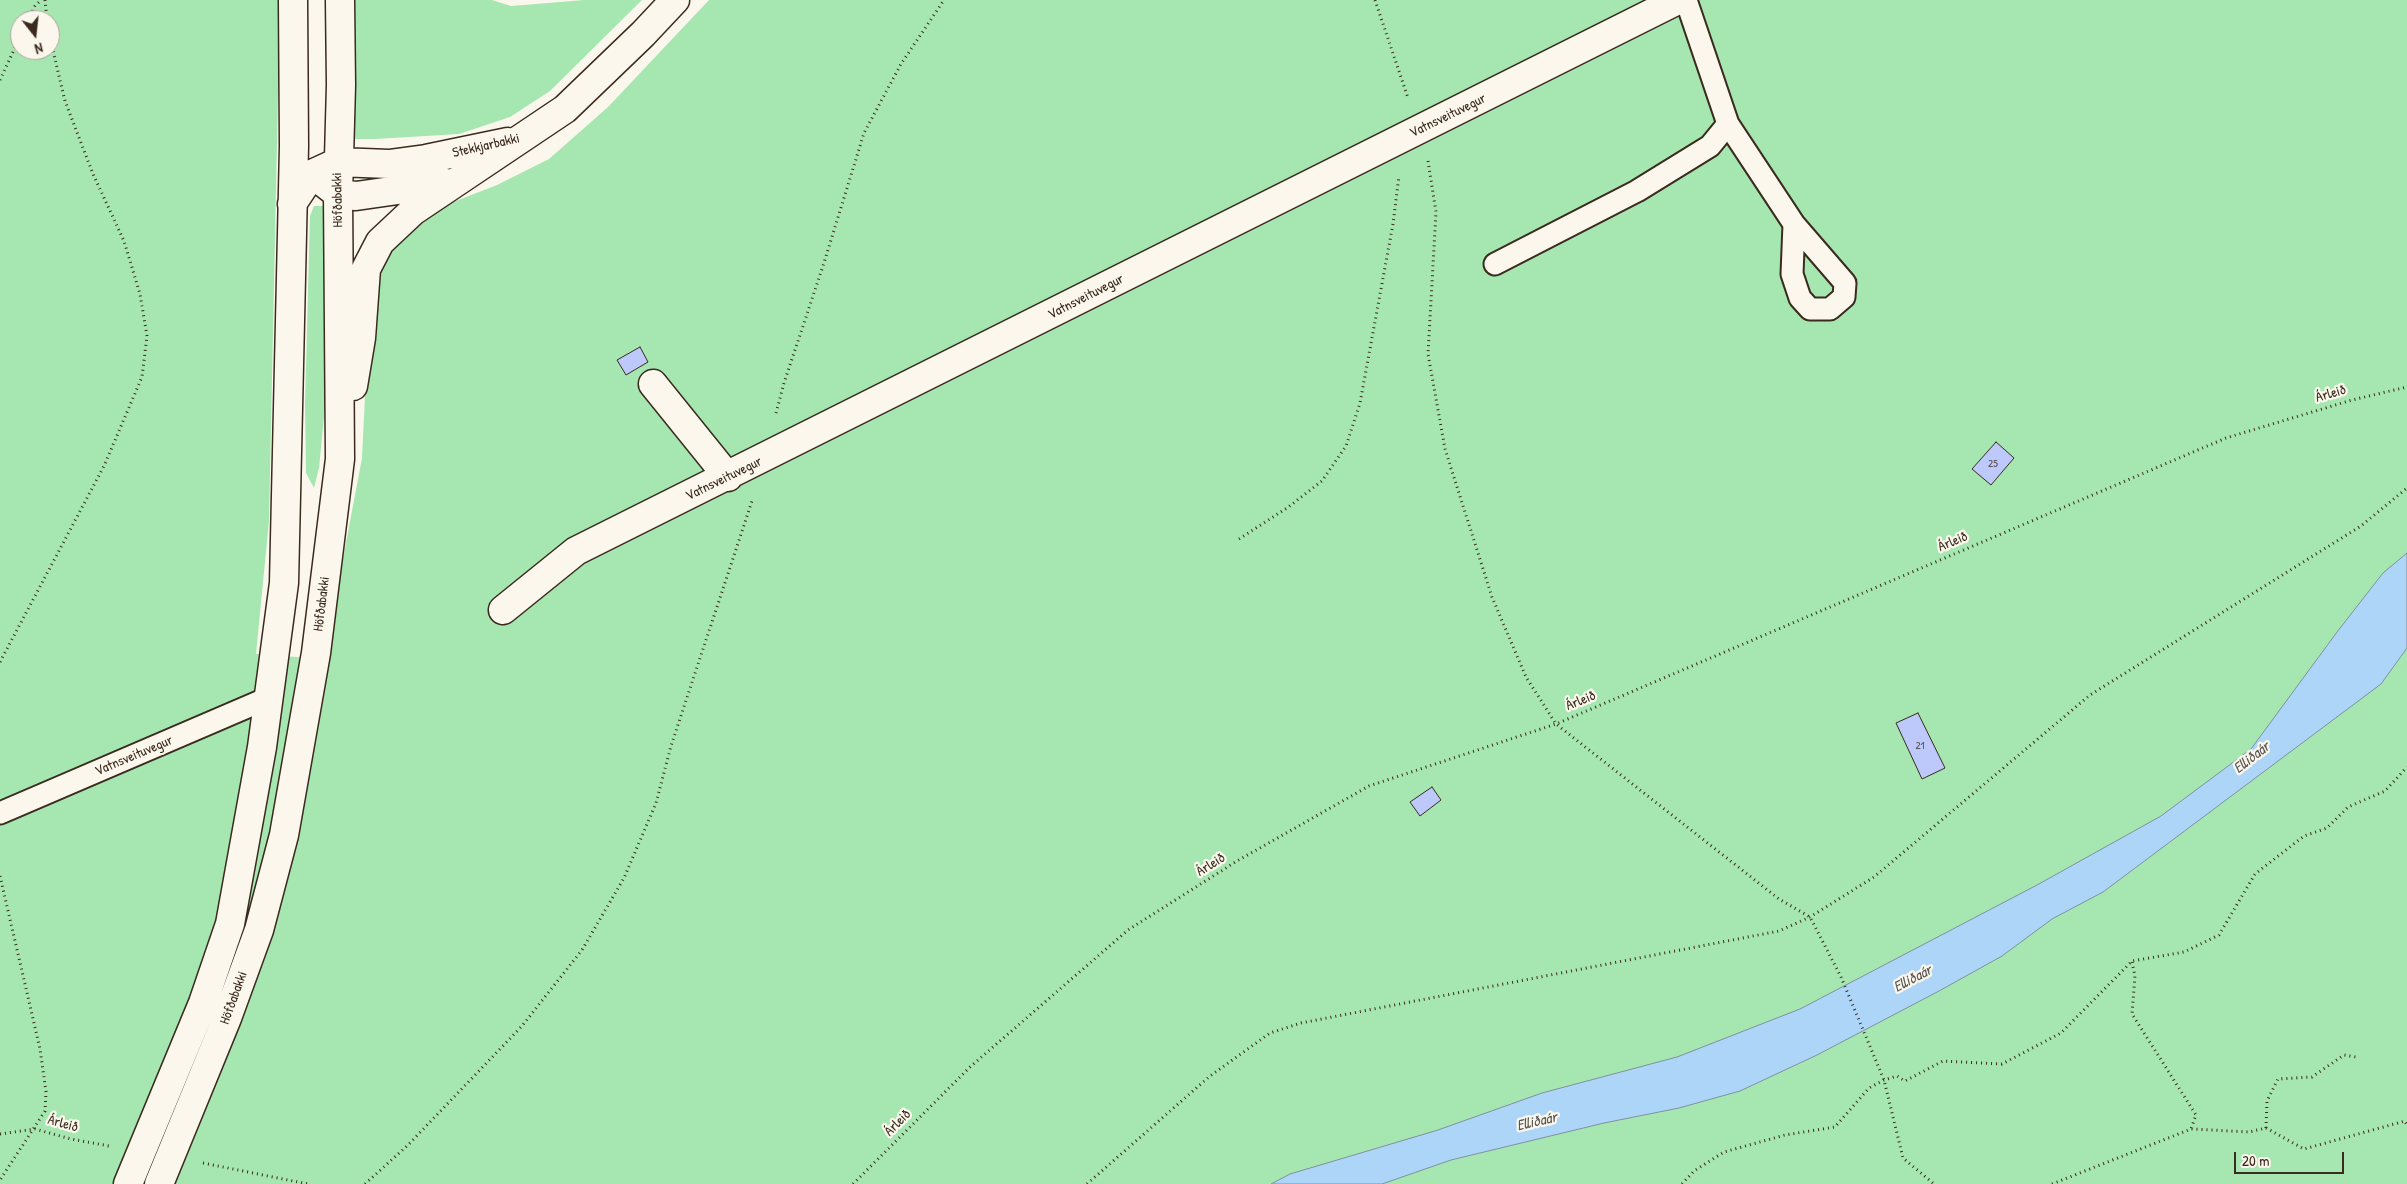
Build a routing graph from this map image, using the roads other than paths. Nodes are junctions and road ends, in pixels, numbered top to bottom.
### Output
1 (294, 0) edge
2 (340, 0) edge
3 (675, 0) edge
4 (1678, 0) edge
5 (1686, 0) edge
6 (1728, 124) junction
7 (522, 139) junction
8 (294, 146) junction
9 (338, 162) junction
10 (312, 174) junction
11 (460, 181) junction
12 (338, 194) junction
13 (292, 204) junction
14 (1794, 224) dead end
15 (1495, 264) dead end
16 (653, 384) dead end
17 (340, 459) junction
18 (728, 477) junction
19 (503, 610) dead end
20 (268, 698) junction
21 (0, 813) edge
22 (128, 1184) edge
23 (159, 1184) edge

1 - 8 main road, Höfðabakki
2 - 9 main road, Höfðabakki
3 - 7 main road, Stekkjarbakki
4 - 18 main road, Vatnsveituvegur
5 - 6 lane
6 - 14 lane
6 - 15 lane
7 - 9 main road, Stekkjarbakki
7 - 11 main road
8 - 10 main road
8 - 13 main road, Höfðabakki
9 - 10 main road, Stekkjarbakki
9 - 12 main road, Höfðabakki
10 - 12 main road
10 - 13 main road
11 - 12 main road
11 - 17 main road
12 - 17 main road, Höfðabakki
13 - 20 main road, Höfðabakki
16 - 18 main road
17 - 23 main road, Höfðabakki
18 - 19 main road, Vatnsveituvegur
20 - 21 lane, Vatnsveituvegur
20 - 22 main road, Höfðabakki

